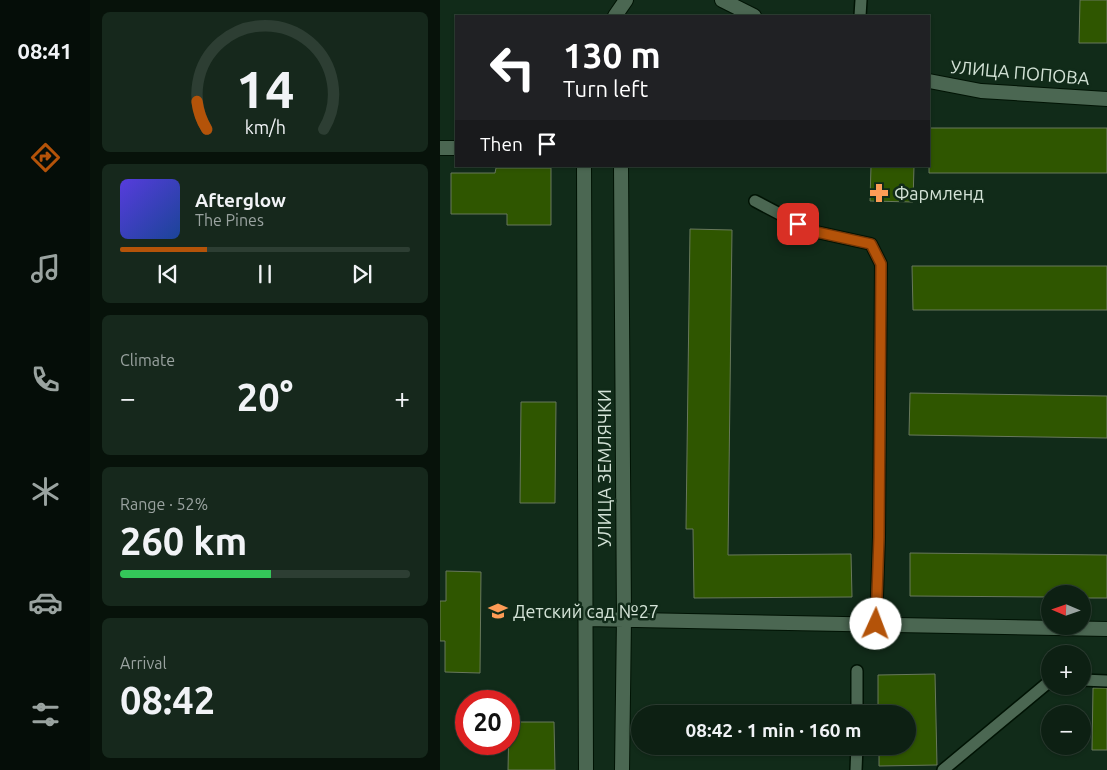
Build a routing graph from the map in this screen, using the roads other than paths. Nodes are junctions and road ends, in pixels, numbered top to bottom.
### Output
1 (626, 0) edge
2 (722, 0) edge
3 (861, 0) edge
4 (616, 15) edge
5 (752, 15) edge
6 (860, 15) edge
7 (930, 81) edge
8 (1107, 99) edge
9 (440, 148) edge
10 (455, 148) edge
11 (584, 167) edge
12 (621, 167) edge
13 (755, 200) dead end
14 (586, 619) junction
15 (624, 619) junction
16 (876, 624) junction
17 (1107, 629) edge
18 (858, 671) dead end
19 (1091, 680) edge
20 (1107, 680) edge
21 (1041, 689) edge
22 (857, 705) edge
23 (857, 755) edge
24 (586, 770) edge
25 (622, 770) edge
26 (856, 770) edge
27 (943, 770) edge

1 - 4 street
2 - 5 street
3 - 6 lane
7 - 8 street, УЛИЦА ПОПОВА
9 - 10 street
11 - 14 street, УЛИЦА ЗЕМЛЯЧКИ
12 - 15 street, УЛИЦА ЗЕМЛЯЧКИ
13 - 16 lane
14 - 15 street
14 - 24 street, УЛИЦА ЗЕМЛЯЧКИ
15 - 16 street
15 - 25 street, УЛИЦА ЗЕМЛЯЧКИ
16 - 17 street
18 - 22 lane
19 - 20 lane
21 - 27 lane
23 - 26 lane

